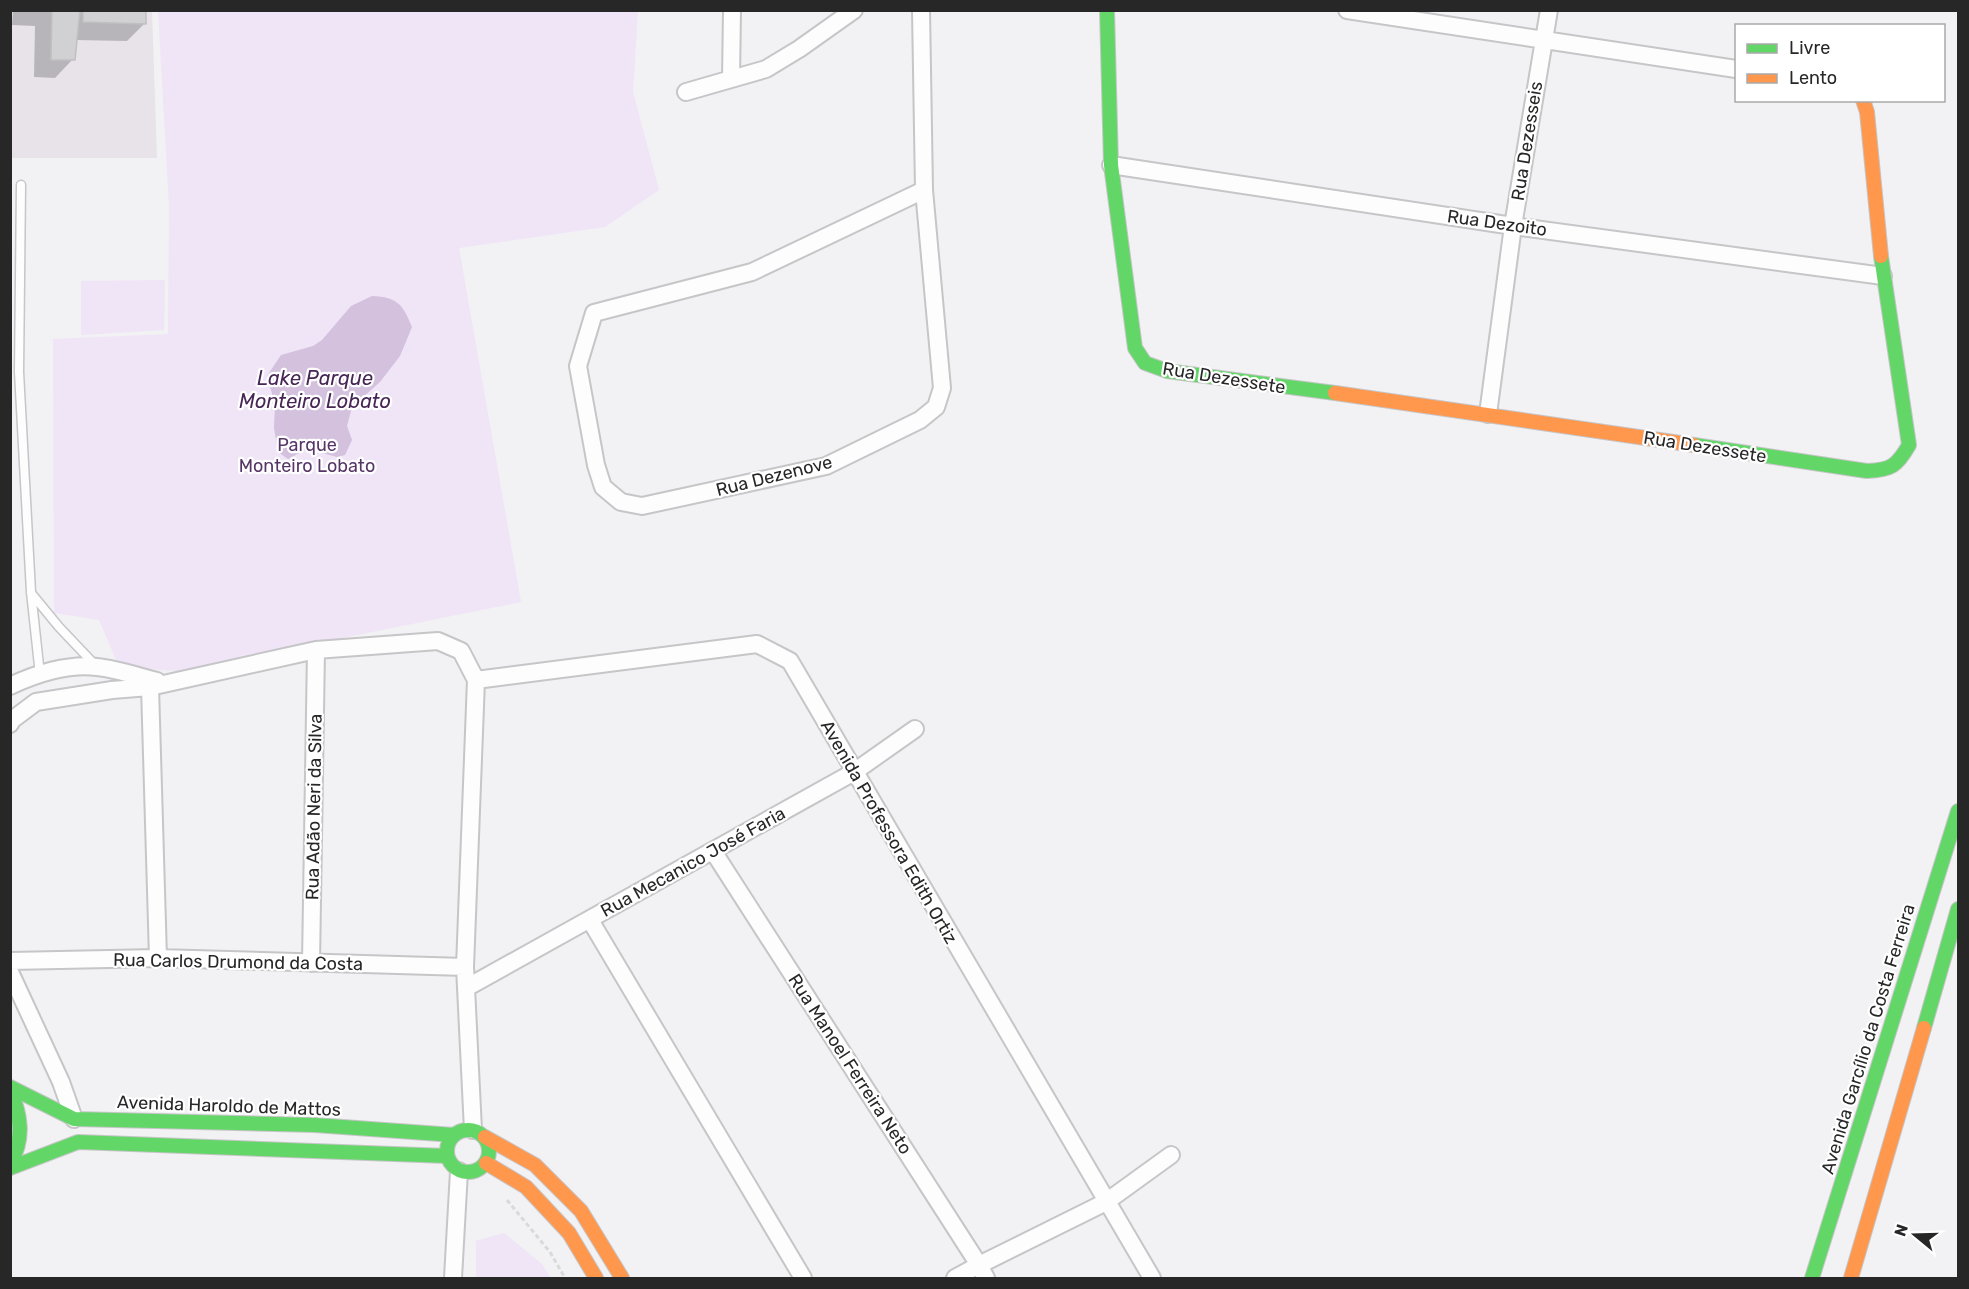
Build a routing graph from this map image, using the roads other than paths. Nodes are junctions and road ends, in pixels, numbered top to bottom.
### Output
1 (732, 10) edge
2 (854, 10) edge
3 (921, 10) edge
4 (1107, 10) edge
5 (1347, 10) edge
6 (1549, 10) edge
7 (1544, 39) junction
8 (1735, 69) edge
9 (731, 79) junction
10 (686, 92) dead end
11 (1864, 102) edge
12 (1111, 165) junction
13 (21, 185) dead end
14 (924, 190) junction
15 (1513, 225) junction
16 (1883, 276) junction
17 (15, 372) edge
18 (1488, 414) junction
19 (31, 592) junction
20 (316, 650) junction
21 (96, 666) junction
22 (40, 675) junction
23 (476, 680) junction
24 (158, 685) junction
25 (10, 686) edge
26 (11, 722) edge
27 (915, 729) dead end
28 (854, 772) junction
29 (1959, 811) edge
30 (713, 851) junction
31 (1959, 909) edge
32 (590, 920) junction
33 (158, 958) junction
34 (10, 961) edge
35 (311, 963) junction
36 (465, 968) junction
37 (10, 972) edge
38 (466, 988) junction
39 (62, 1082) junction
40 (10, 1088) edge
41 (45, 1104) junction
42 (74, 1119) junction
43 (479, 1133) junction
44 (454, 1135) junction
45 (1171, 1155) dead end
46 (447, 1156) junction
47 (486, 1163) junction
48 (10, 1166) edge
49 (459, 1171) junction
50 (1106, 1202) junction
51 (982, 1272) edge
52 (453, 1278) edge
53 (596, 1278) edge
54 (622, 1278) edge
55 (803, 1278) edge
56 (955, 1278) edge
57 (1152, 1278) edge
58 (1812, 1278) edge
59 (1851, 1278) edge

1 - 9 street
2 - 9 street
3 - 14 street, Rua Dezenove
4 - 12 street
5 - 7 street
6 - 7 street, Rua Dezesseis
7 - 8 street
7 - 15 street, Rua Dezesseis
9 - 10 street
11 - 16 street, Rua Dezessete
12 - 15 street, Rua Dezoito
12 - 18 street, Rua Dezessete
13 - 17 lane
14 - 14 street, Rua Dezenove
15 - 16 street, Rua Dezoito
15 - 18 street, Rua Dezesseis
16 - 18 street, Rua Dezessete
17 - 19 lane
19 - 21 lane
19 - 22 lane
20 - 23 street
20 - 24 street
20 - 35 street, Rua Adão Neri da Silva
21 - 22 street
21 - 24 street
22 - 25 street
23 - 28 street, Avenida Professora Edith Ortiz
23 - 36 street
24 - 26 street
24 - 33 street
27 - 28 street, Rua Mecanico José Faria
28 - 30 street, Rua Mecanico José Faria
28 - 50 street, Avenida Professora Edith Ortiz
29 - 58 street, Avenida Garcílio da Costa Ferreira
30 - 32 street, Rua Mecanico José Faria
30 - 51 street, Rua Manoel Ferreira Neto
31 - 59 street
32 - 38 street, Rua Mecanico José Faria
32 - 55 street
33 - 34 street, Rua Carlos Drumond da Costa
33 - 35 street, Rua Carlos Drumond da Costa
35 - 36 street, Rua Carlos Drumond da Costa
36 - 38 street
37 - 39 street
38 - 43 street
39 - 41 street
39 - 42 street
40 - 41 street, Avenida Haroldo de Mattos
40 - 48 street
41 - 42 street, Avenida Haroldo de Mattos
42 - 44 street, Avenida Haroldo de Mattos
43 - 44 street
43 - 47 street
43 - 54 street
44 - 46 street
45 - 50 street
46 - 48 street
46 - 49 street
47 - 49 street
47 - 53 street
49 - 52 street
50 - 51 street
50 - 57 street, Avenida Professora Edith Ortiz
51 - 56 street

